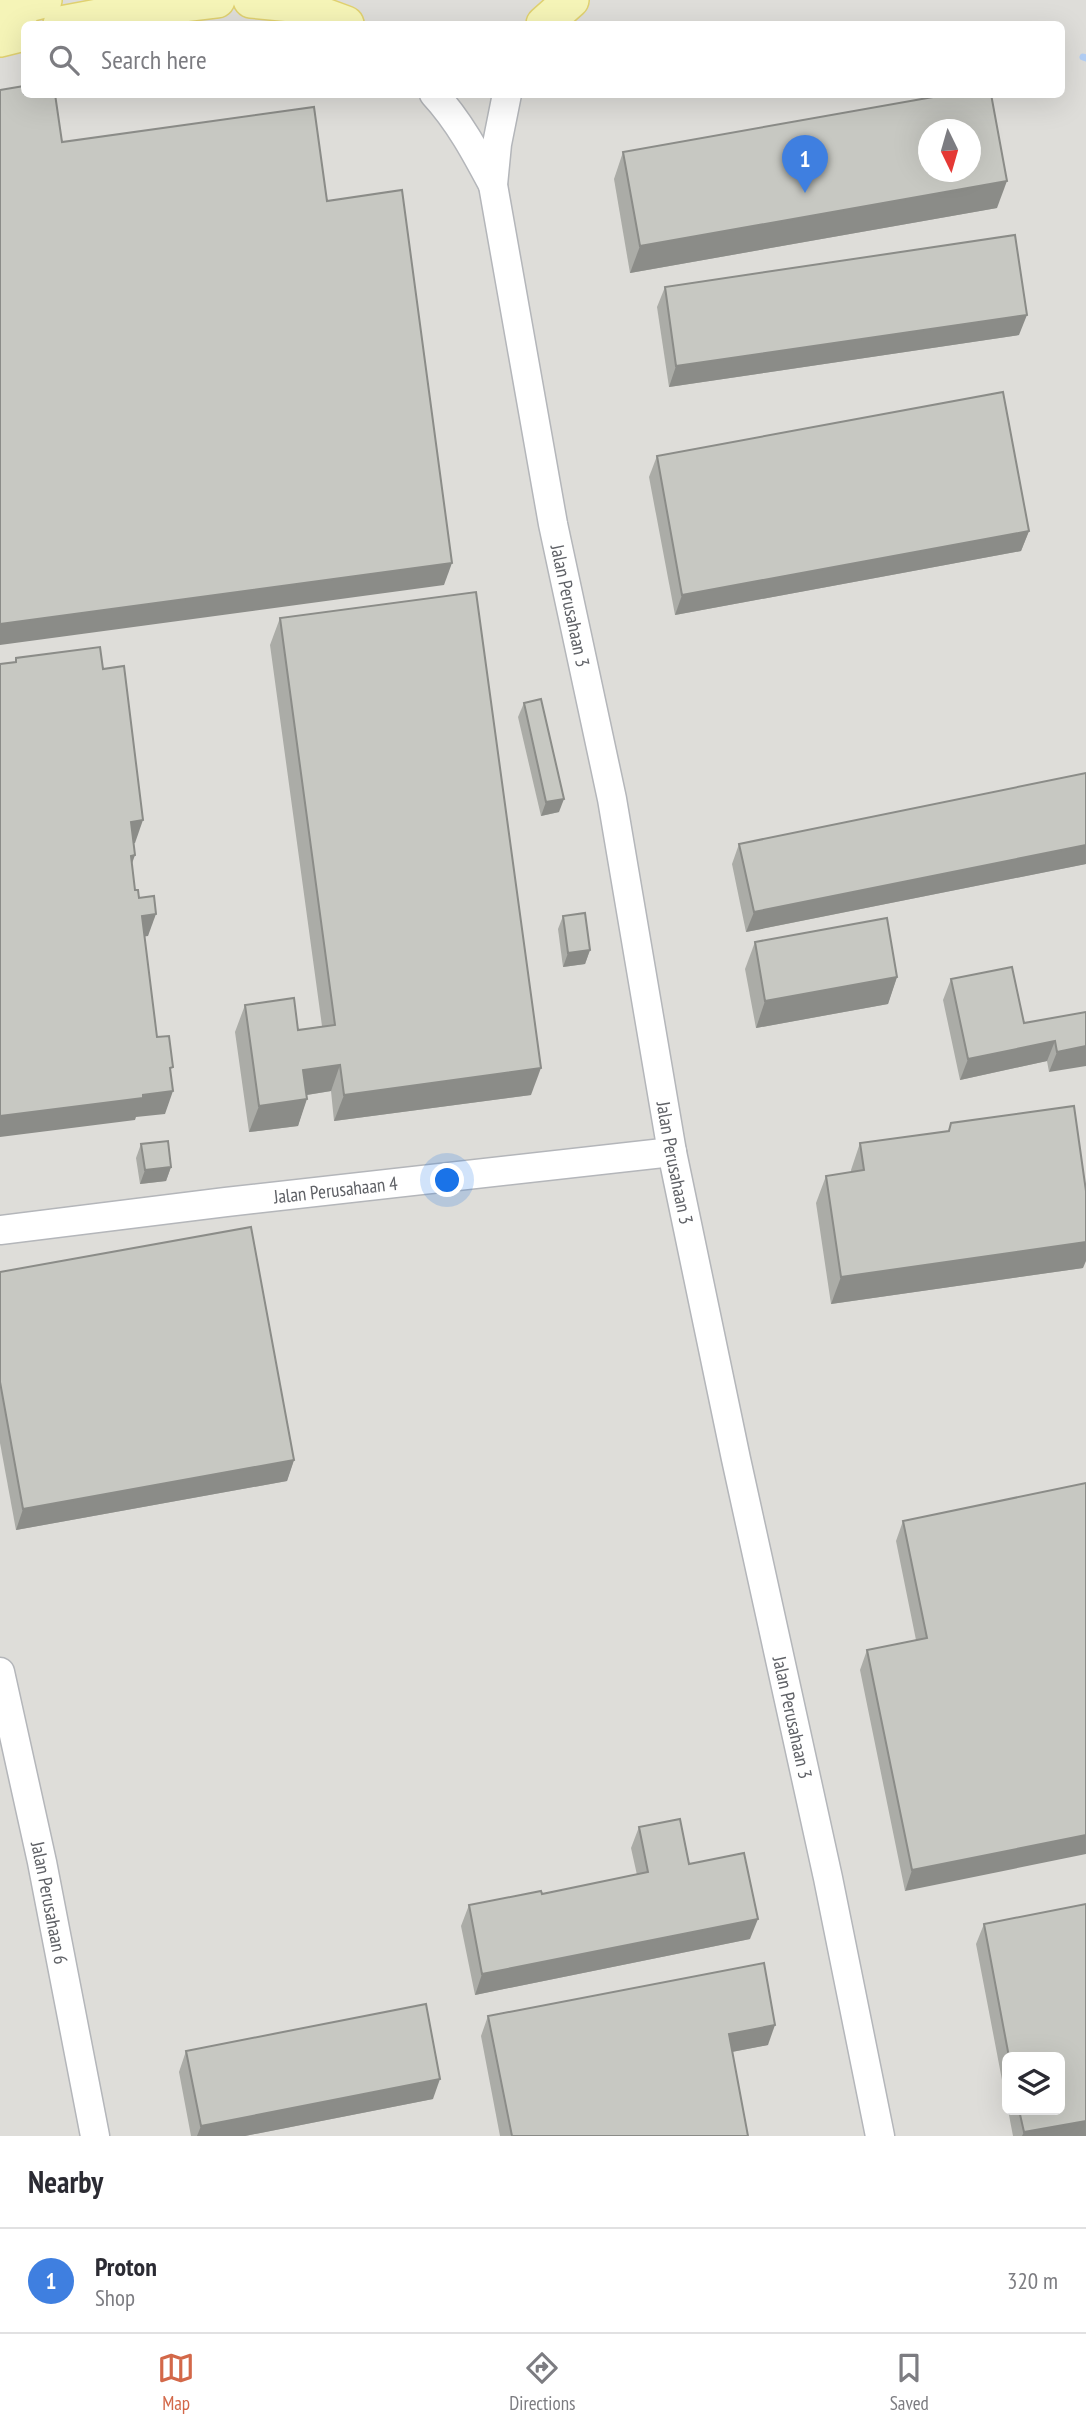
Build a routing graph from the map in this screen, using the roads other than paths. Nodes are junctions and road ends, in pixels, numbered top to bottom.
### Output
1 (44, 0) edge
2 (217, 0) edge
3 (251, 0) edge
4 (353, 0) edge
5 (553, 0) edge
6 (571, 0) edge
7 (0, 10) edge
8 (77, 21) edge
9 (338, 21) edge
10 (363, 21) edge
11 (544, 21) edge
12 (546, 21) edge
13 (21, 34) edge
14 (0, 39) edge
15 (438, 98) edge
16 (506, 98) edge
17 (493, 185) junction
18 (672, 1152) junction
19 (0, 1230) edge
20 (0, 1672) edge
21 (95, 2136) edge
22 (880, 2136) edge

1 - 7 main road
2 - 8 main road
3 - 9 main road
4 - 10 main road
5 - 11 main road
6 - 12 main road
13 - 14 main road
15 - 17 street
16 - 17 street
17 - 18 street, Jalan Perusahaan 3
18 - 19 street, Jalan Perusahaan 4
18 - 22 street, Jalan Perusahaan 3
20 - 21 street, Jalan Perusahaan 6

